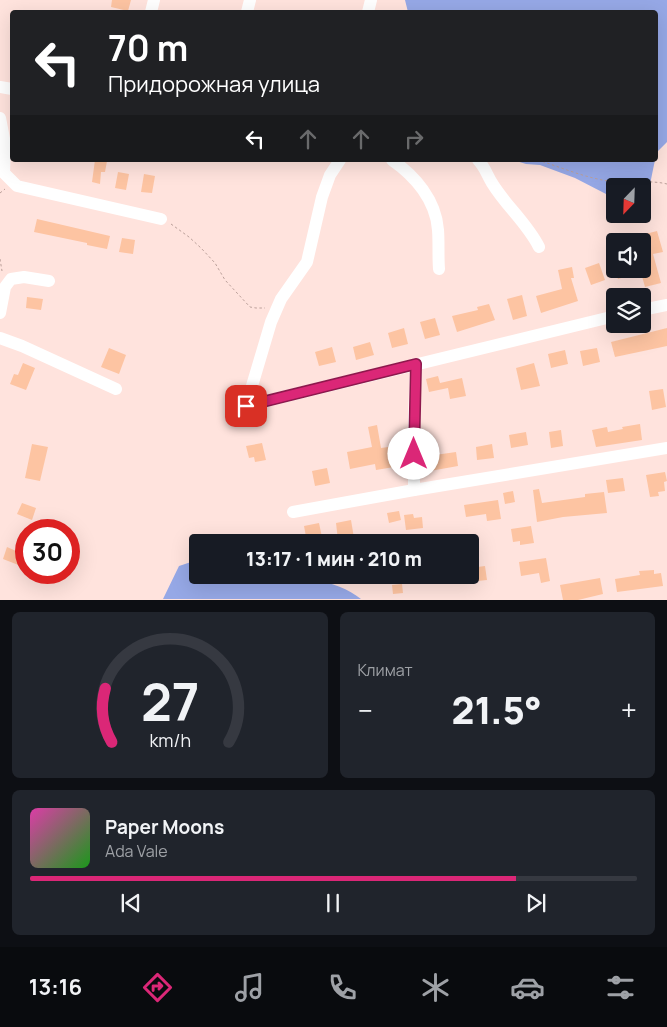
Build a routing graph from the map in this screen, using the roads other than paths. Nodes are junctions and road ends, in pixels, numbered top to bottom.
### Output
1 (0, 118) edge
2 (331, 162) edge
3 (339, 162) edge
4 (395, 162) edge
5 (480, 162) edge
6 (330, 175) junction
7 (161, 219) road end
8 (539, 247) dead end
9 (439, 269) dead end
10 (49, 281) dead end
11 (667, 305) edge
12 (651, 308) edge
13 (1, 309) edge
14 (0, 313) edge
15 (606, 318) edge
16 (0, 338) edge
17 (416, 364) junction
18 (116, 389) dead end
19 (667, 448) edge
20 (414, 490) junction
21 (293, 512) dead end

1 - 7 street
2 - 6 street
3 - 6 street
4 - 9 street
5 - 8 street
6 - 17 street
10 - 13 street
11 - 12 street
13 - 14 street
15 - 17 street
16 - 18 street
17 - 20 street
19 - 20 street
20 - 21 street

